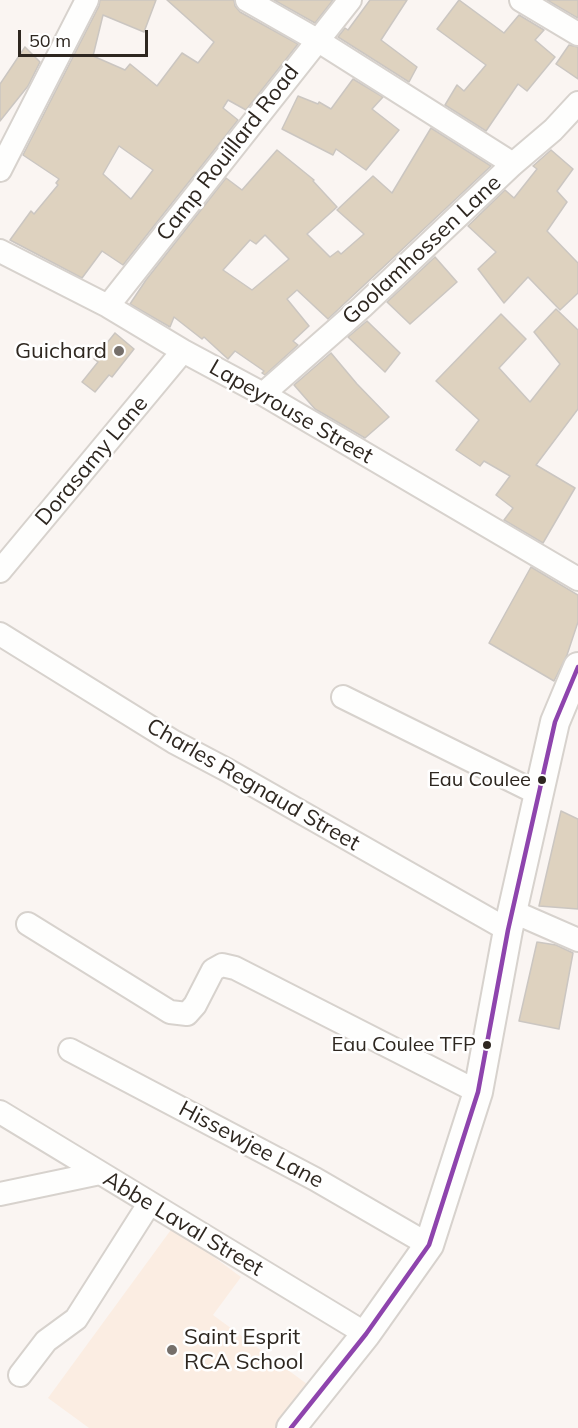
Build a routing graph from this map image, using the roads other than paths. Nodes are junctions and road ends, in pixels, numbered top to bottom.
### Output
1 (87, 0) edge
2 (247, 0) edge
3 (350, 0) edge
4 (521, 0) edge
5 (578, 34) edge
6 (317, 40) junction
7 (578, 104) edge
8 (513, 164) junction
9 (0, 170) edge
10 (0, 251) edge
11 (108, 306) junction
12 (183, 351) junction
13 (263, 394) junction
14 (0, 572) edge
15 (578, 579) edge
16 (0, 634) edge
17 (578, 668) edge
18 (343, 697) dead end
19 (539, 794) junction
20 (511, 921) junction
21 (28, 924) dead end
22 (578, 940) edge
23 (70, 1050) dead end
24 (478, 1092) junction
25 (0, 1112) edge
26 (100, 1173) junction
27 (0, 1194) edge
28 (148, 1204) junction
29 (429, 1245) junction
30 (366, 1334) junction
31 (20, 1375) dead end
32 (291, 1428) edge

1 - 9 street
2 - 6 street
3 - 6 street, Camp Rouillard Road
4 - 5 street
6 - 8 street
6 - 11 street, Camp Rouillard Road
7 - 8 street, Goolamhossen Lane
8 - 13 street, Goolamhossen Lane
10 - 11 street, Lapeyrouse Street
11 - 12 street, Lapeyrouse Street
12 - 13 street, Lapeyrouse Street
12 - 14 street, Dorasamy Lane
13 - 15 street, Lapeyrouse Street
16 - 20 street, Charles Regnaud Street
17 - 19 main road
18 - 19 street
19 - 20 main road
20 - 22 street, Charles Regnaud Street
20 - 24 main road
21 - 24 street
23 - 29 street, Hissewjee Lane
24 - 29 main road
25 - 26 street, Abbe Laval Street
26 - 27 street
26 - 28 street, Abbe Laval Street
28 - 30 street, Abbe Laval Street
28 - 31 street
29 - 30 main road
30 - 32 main road

